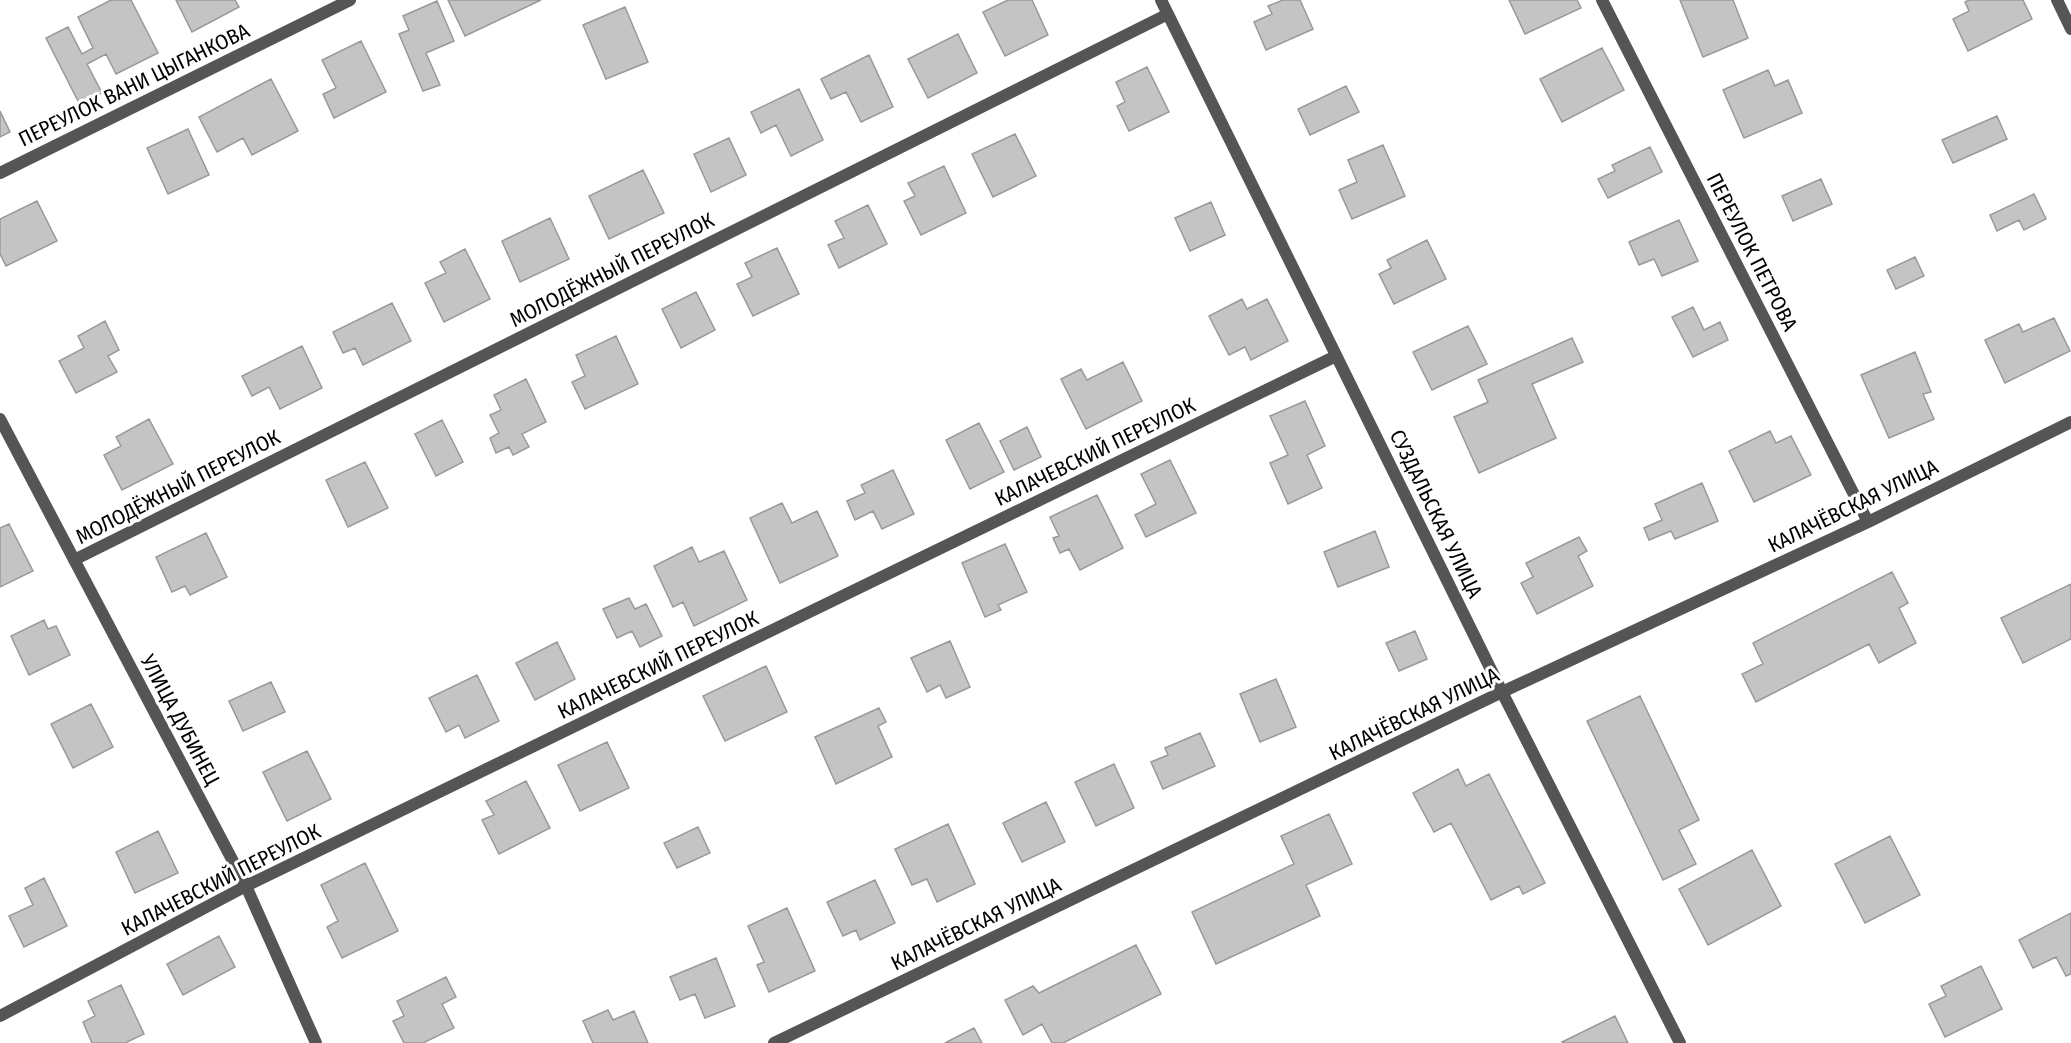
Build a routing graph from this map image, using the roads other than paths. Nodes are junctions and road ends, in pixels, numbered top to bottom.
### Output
1 (350, 0) edge
2 (1161, 0) edge
3 (1602, 0) edge
4 (2056, 0) edge
5 (1168, 14) junction
6 (2071, 29) edge
7 (0, 172) edge
8 (1336, 356) junction
9 (0, 419) edge
10 (2071, 422) edge
11 (1868, 522) junction
12 (74, 560) junction
13 (1502, 692) junction
14 (246, 886) junction
15 (0, 1016) edge
16 (316, 1043) edge
17 (774, 1043) edge
18 (1680, 1043) edge

1 - 7 street, ПЕРЕУЛОК ВАНИ ЦЫГАНКОВА
2 - 5 street, СУЗДАЛЬСКАЯ УЛИЦА
3 - 11 street, ПЕРЕУЛОК ПЕТРОВА
4 - 6 street
5 - 8 street, СУЗДАЛЬСКАЯ УЛИЦА
5 - 12 street, МОЛОДЁЖНЫЙ ПЕРЕУЛОК
8 - 13 street, СУЗДАЛЬСКАЯ УЛИЦА
8 - 14 street, КАЛАЧЕВСКИЙ ПЕРЕУЛОК
9 - 12 street, УЛИЦА ДУБИНЕЦ
10 - 11 street, КАЛАЧЁВСКАЯ УЛИЦА
11 - 13 street, КАЛАЧЁВСКАЯ УЛИЦА
12 - 14 street, УЛИЦА ДУБИНЕЦ
13 - 17 street, КАЛАЧЁВСКАЯ УЛИЦА
13 - 18 street, СУЗДАЛЬСКАЯ УЛИЦА
14 - 15 street, КАЛАЧЕВСКИЙ ПЕРЕУЛОК
14 - 16 street, УЛИЦА ДУБИНЕЦ

